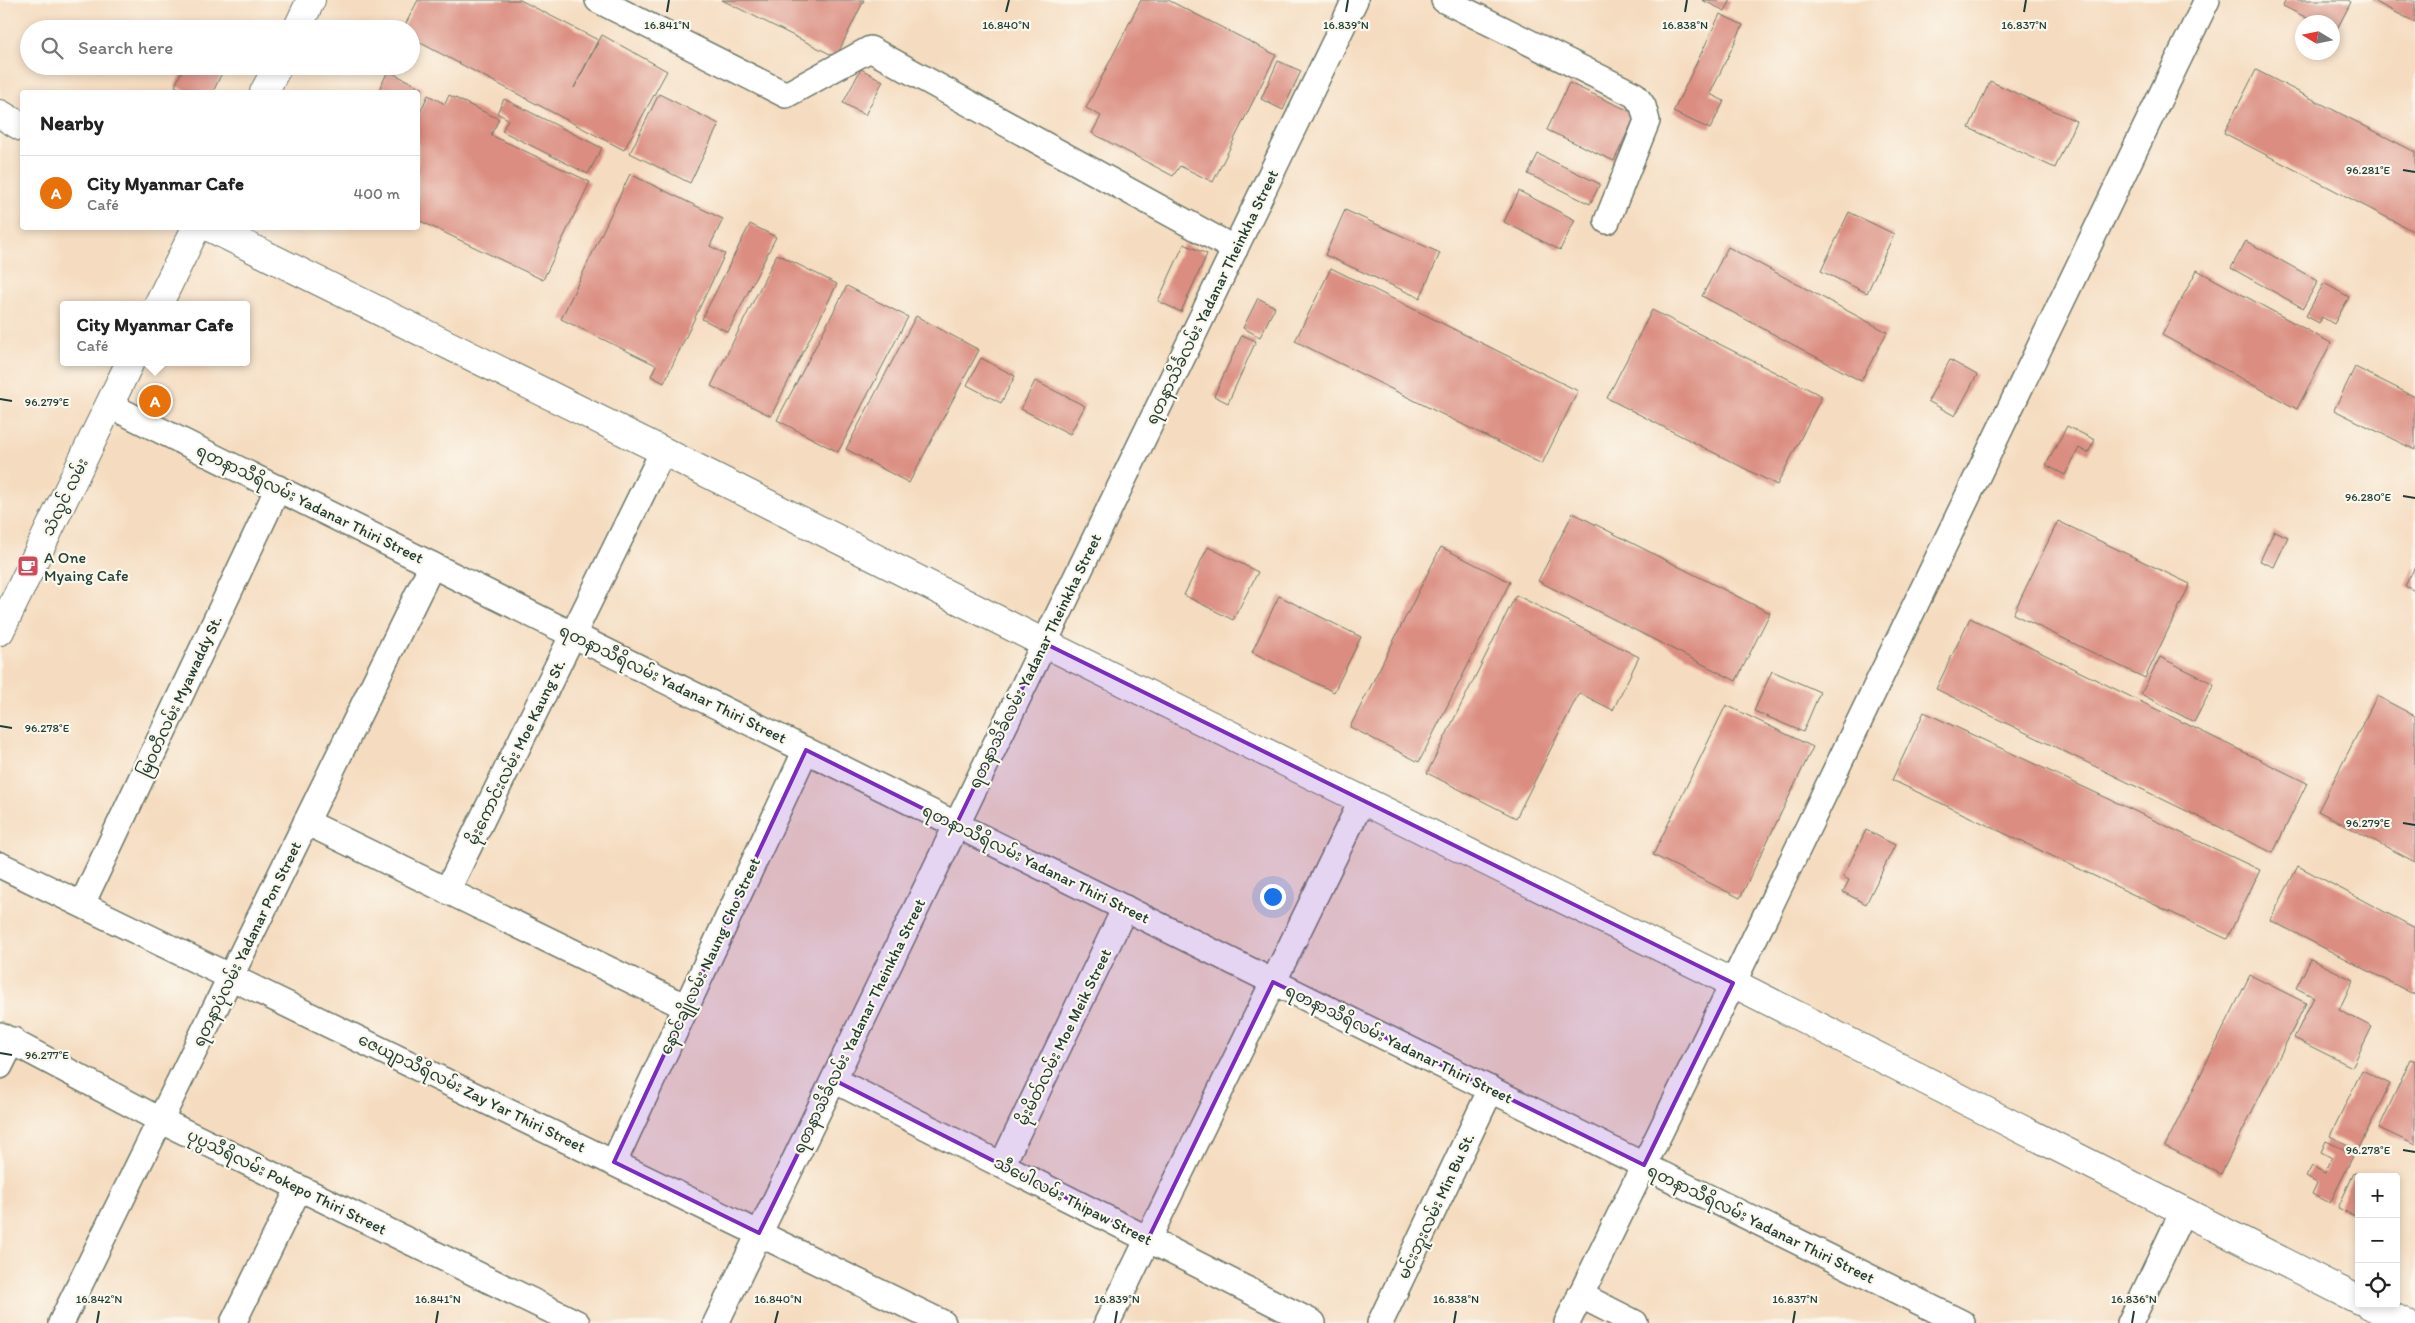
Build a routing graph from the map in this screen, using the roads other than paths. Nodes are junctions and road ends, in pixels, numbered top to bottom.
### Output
1 (311, 0) edge
2 (598, 0) edge
3 (1355, 0) edge
4 (1444, 0) edge
5 (2207, 0) edge
6 (301, 20) edge
7 (273, 75) edge
8 (265, 90) edge
9 (1607, 221) dead end
10 (195, 230) edge
11 (216, 230) edge
12 (1235, 249) junction
13 (160, 301) edge
14 (128, 366) edge
15 (110, 405) junction
16 (663, 451) junction
17 (278, 488) junction
18 (432, 565) junction
19 (0, 632) edge
20 (573, 635) junction
21 (1044, 643) junction
22 (806, 750) junction
23 (1362, 800) junction
24 (306, 822) junction
25 (956, 825) junction
26 (0, 865) edge
27 (448, 891) junction
28 (82, 904) junction
29 (1125, 908) junction
30 (230, 977) junction
31 (1273, 982) junction
32 (1733, 982) junction
33 (686, 1007) junction
34 (6, 1037) edge
35 (0, 1066) edge
36 (834, 1080) junction
37 (1491, 1089) junction
38 (160, 1120) junction
39 (614, 1162) junction
40 (1002, 1165) junction
41 (1644, 1165) junction
42 (298, 1188) junction
43 (2183, 1210) junction
44 (759, 1234) junction
45 (1148, 1239) junction
46 (1580, 1295) junction
47 (2355, 1298) edge
48 (2376, 1308) edge
49 (1957, 1322) edge
50 (61, 1323) edge
51 (234, 1323) edge
52 (577, 1323) edge
53 (716, 1323) edge
54 (944, 1323) edge
55 (1107, 1323) edge
56 (1313, 1323) edge
57 (1380, 1323) edge
58 (1566, 1323) edge
59 (1635, 1323) edge
60 (2130, 1323) edge
61 (2405, 1323) edge

1 - 6 street
2 - 12 street
3 - 12 street, ရတနာသိင်္ခလမ်း Yadanar Theinkha Street
4 - 9 street
5 - 32 street
7 - 8 street
10 - 13 street
11 - 16 street
12 - 21 street, ရတနာသိင်္ခလမ်း Yadanar Theinkha Street
14 - 15 street, သံလွင် လမ်း
15 - 17 street, ရတနာသီရိလမ်း Yadanar Thiri Street
15 - 19 street, သံလွင် လမ်း
16 - 20 street, မိုးကောင်းလမ်း Moe Kaung St.
16 - 21 street
17 - 18 street, ရတနာသီရိလမ်း Yadanar Thiri Street
17 - 28 street, မြဝတီလမ်း Myawaddy St.
18 - 20 street, ရတနာသီရိလမ်း Yadanar Thiri Street
18 - 24 street, ရတနာပုံလမ်း Yadanar Pon Street
20 - 22 street, ရတနာသီရိလမ်း Yadanar Thiri Street
20 - 27 street, မိုးကောင်းလမ်း Moe Kaung St.
21 - 23 street
21 - 25 street, ရတနာသိင်္ခလမ်း Yadanar Theinkha Street
22 - 25 street, ရတနာသီရိလမ်း Yadanar Thiri Street
22 - 33 street, နောင်ချိုလမ်း Naung Cho Street
23 - 31 street
23 - 32 street
24 - 27 street
24 - 30 street, ရတနာပုံလမ်း Yadanar Pon Street
25 - 29 street, ရတနာသီရိလမ်း Yadanar Thiri Street
25 - 36 street, ရတနာသိင်္ခလမ်း Yadanar Theinkha Street
26 - 28 street, ဇေယျာသီရိလမ်း Zay Yar Thiri Street
27 - 33 street
28 - 30 street, ဇေယျာသီရိလမ်း Zay Yar Thiri Street
29 - 31 street, ရတနာသီရိလမ်း Yadanar Thiri Street
29 - 40 street, မိုးမိတ်လမ်း Moe Meik Street
30 - 38 street, ရတနာပုံလမ်း Yadanar Pon Street
30 - 39 street, ဇေယျာသီရိလမ်း Zay Yar Thiri Street
31 - 37 street, ရတနာသီရိလမ်း Yadanar Thiri Street
31 - 45 street
32 - 41 street
32 - 43 street
33 - 39 street, နောင်ချိုလမ်း Naung Cho Street
34 - 35 street
34 - 38 street, ပုပ္ပသီရိလမ်း Pokepo Thiri Street
36 - 40 street, သီပေါလမ်း Thipaw Street
36 - 44 street, ရတနာသိင်္ခလမ်း Yadanar Theinkha Street
37 - 41 street, ရတနာသီရိလမ်း Yadanar Thiri Street
37 - 57 street, မင်းဘူးလမ်း Min Bu St.
38 - 42 street, ပုပ္ပသီရိလမ်း Pokepo Thiri Street
38 - 50 street, ရတနာပုံလမ်း Yadanar Pon Street
39 - 44 street, ဇေယျာသီရိလမ်း Zay Yar Thiri Street
40 - 45 street, သီပေါလမ်း Thipaw Street
41 - 46 street
41 - 49 street, ရတနာသီရိလမ်း Yadanar Thiri Street
42 - 51 street
42 - 52 street, ပုပ္ပသီရိလမ်း Pokepo Thiri Street
43 - 47 street
43 - 60 street
44 - 53 street, ရတနာသိင်္ခလမ်း Yadanar Theinkha Street
44 - 54 street, ဇေယျာသီရိလမ်း Zay Yar Thiri Street
45 - 55 street
45 - 56 street, သီပေါလမ်း Thipaw Street
46 - 58 street
46 - 59 street
48 - 61 street

